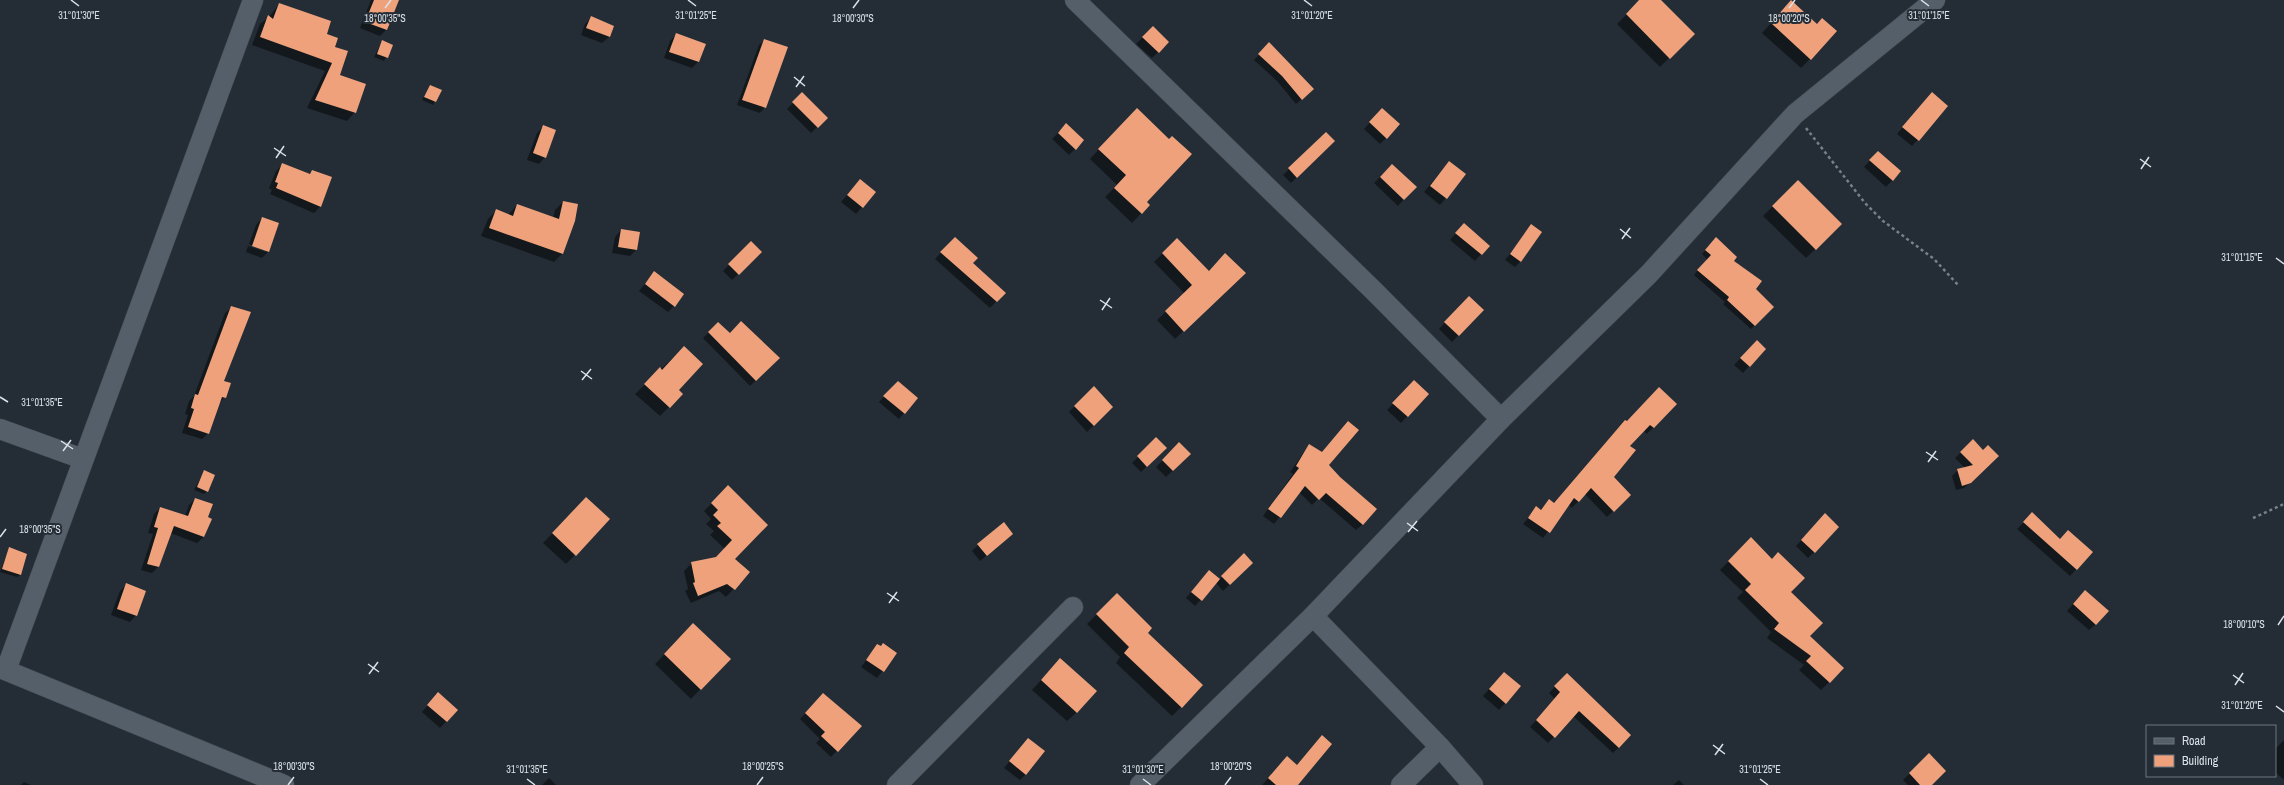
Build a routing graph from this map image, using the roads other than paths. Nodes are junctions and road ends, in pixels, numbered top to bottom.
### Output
1 (253, 0) edge
2 (1075, 0) edge
3 (1935, 0) edge
4 (1501, 419) junction
5 (0, 429) edge
6 (83, 460) junction
7 (1073, 607) dead end
8 (1313, 616) junction
9 (3, 669) edge
10 (1440, 747) junction
11 (284, 785) edge
12 (898, 785) edge
13 (1140, 785) edge
14 (1401, 785) edge
15 (1473, 785) edge

1 - 6 street
2 - 4 street
3 - 4 street
4 - 8 street
5 - 6 street
6 - 9 street
7 - 12 street
8 - 10 street
8 - 13 street
9 - 11 street
10 - 14 street
10 - 15 street

